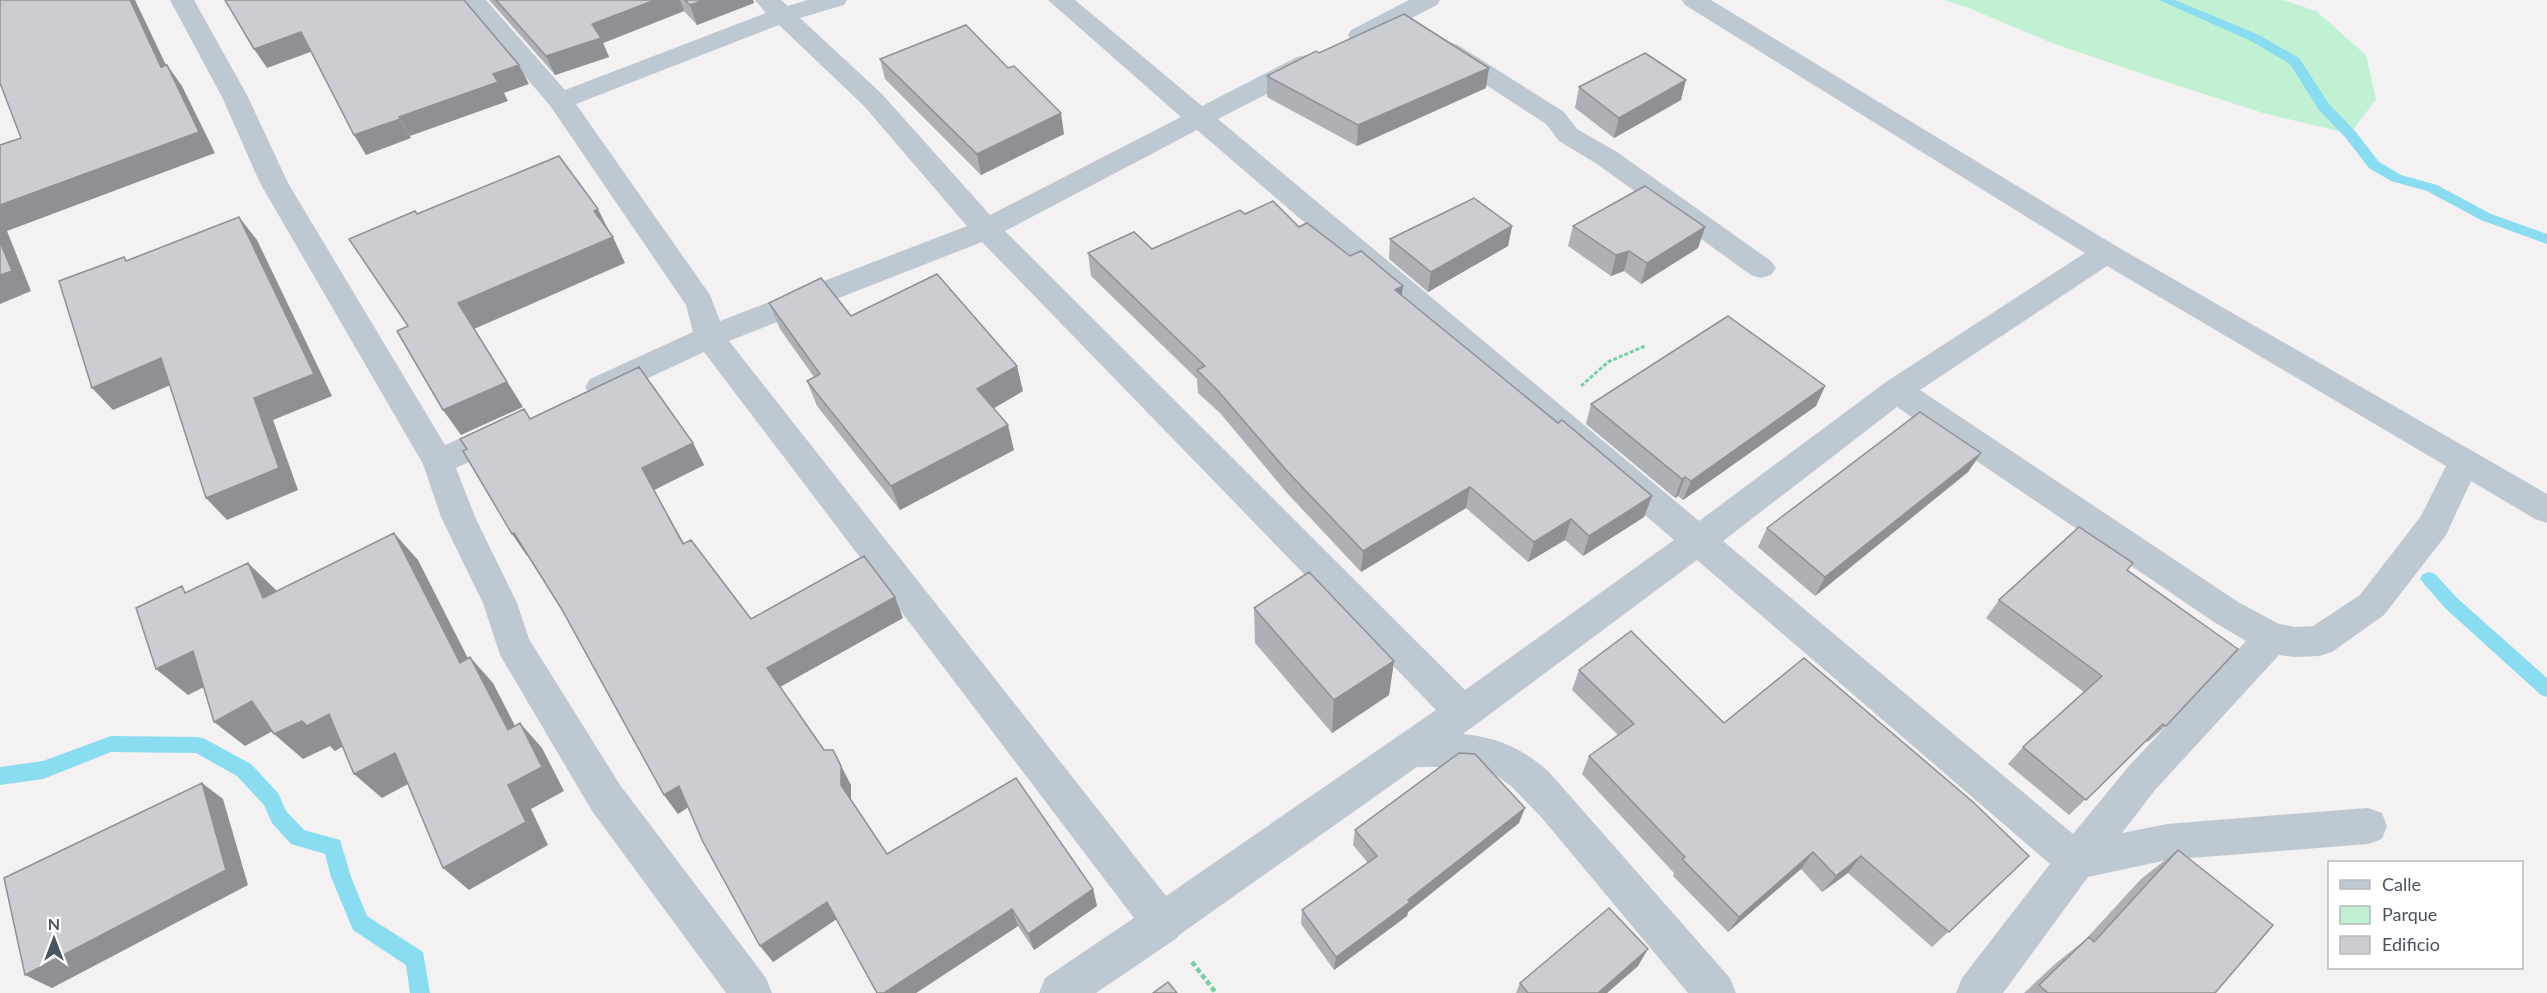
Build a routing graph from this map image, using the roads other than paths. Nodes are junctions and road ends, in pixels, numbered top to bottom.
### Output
1 (182, 0) edge
2 (473, 0) edge
3 (835, 0) edge
4 (1060, 0) edge
5 (1428, 0) edge
6 (1694, 0) edge
7 (775, 8) edge
8 (1397, 17) junction
9 (560, 101) junction
10 (1198, 117) junction
11 (986, 229) junction
12 (2106, 253) junction
13 (1761, 268) dead end
14 (710, 338) junction
15 (1897, 390) junction
16 (579, 397) edge
17 (536, 417) edge
18 (2464, 461) junction
19 (438, 462) junction
20 (2547, 510) edge
21 (1698, 541) junction
22 (2272, 638) junction
23 (1462, 712) junction
24 (1411, 750) junction
25 (2368, 826) dead end
26 (2076, 861) junction
27 (1163, 924) junction
28 (751, 993) edge
29 (1060, 993) edge
30 (1715, 993) edge
31 (1977, 993) edge

1 - 19 street
2 - 9 street
3 - 7 street
4 - 10 street
5 - 8 street
6 - 12 street
7 - 9 street
7 - 11 street
8 - 10 street
8 - 13 street
9 - 14 street
10 - 11 street
10 - 21 street
11 - 14 street
11 - 23 street
12 - 15 street
12 - 18 street
14 - 16 street
14 - 27 street
15 - 21 street
15 - 22 street
17 - 19 street
18 - 20 street
18 - 22 street
19 - 28 street
21 - 23 street
21 - 26 street
22 - 26 street
23 - 24 street
24 - 27 street
24 - 30 street
25 - 26 street
26 - 31 street
27 - 29 street

